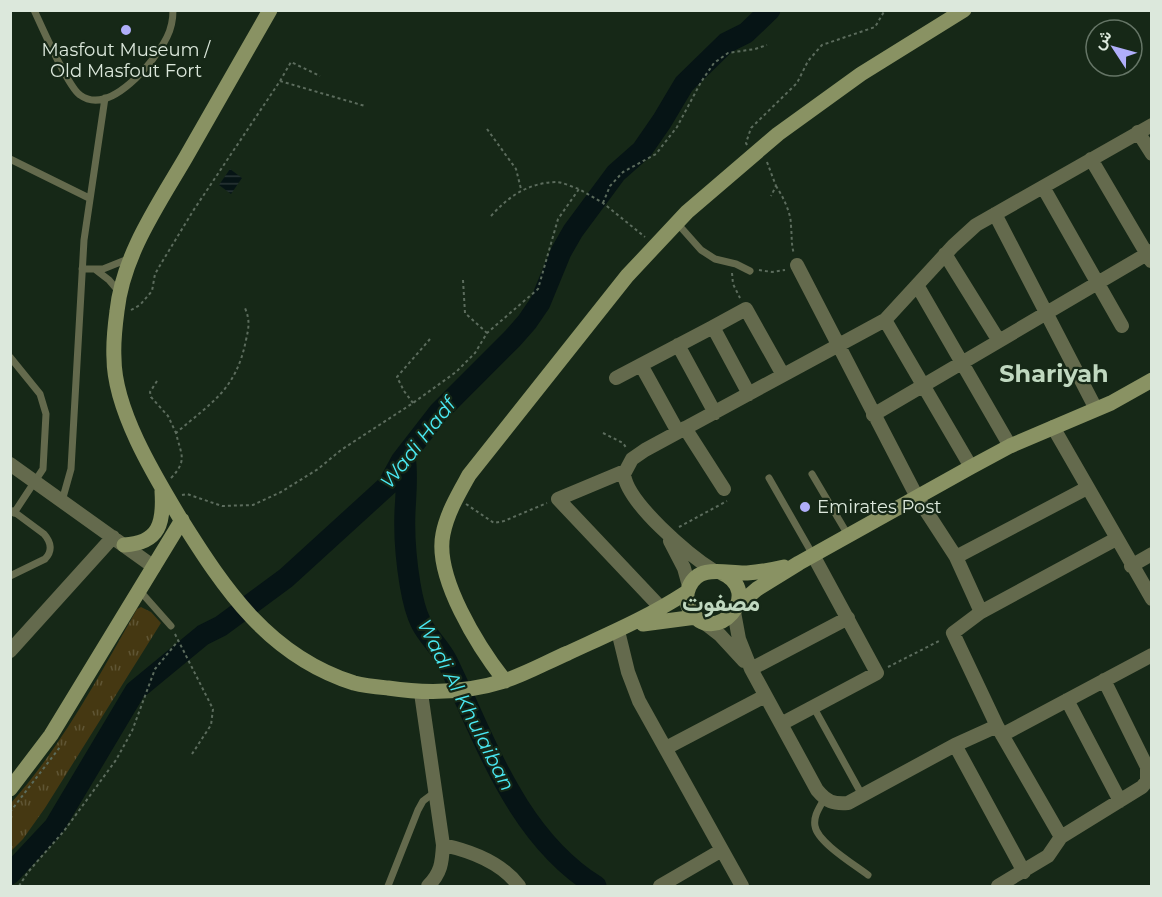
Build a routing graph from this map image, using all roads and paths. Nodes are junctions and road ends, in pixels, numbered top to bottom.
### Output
1 (34, 10) edge
2 (173, 10) edge
3 (270, 10) edge
4 (885, 10) edge
5 (964, 10) edge
6 (767, 45) dead end
7 (320, 76) dead end
8 (280, 81) junction
9 (105, 98) junction
10 (365, 106) dead end
11 (1152, 125) edge
12 (487, 129) dead end
13 (1138, 132) junction
14 (756, 152) junction
15 (1152, 154) edge
16 (10, 159) edge
17 (1091, 159) junction
18 (776, 186) junction
19 (1043, 187) junction
20 (521, 189) junction
21 (579, 189) junction
22 (771, 196) dead end
23 (89, 198) junction
24 (603, 203) junction
25 (995, 214) junction
26 (490, 216) dead end
27 (677, 223) junction
28 (656, 245) junction
29 (945, 254) junction
30 (1150, 255) edge
31 (131, 257) junction
32 (735, 264) junction
33 (797, 265) junction
34 (82, 269) junction
35 (96, 270) junction
36 (750, 271) joint
37 (463, 280) dead end
38 (1098, 283) junction
39 (918, 285) junction
40 (120, 293) junction
41 (245, 308) dead end
42 (746, 309) junction
43 (117, 310) junction
44 (1046, 314) junction
45 (885, 320) junction
46 (1122, 326) dead end
47 (713, 327) junction
48 (487, 333) junction
49 (430, 339) dead end
50 (999, 341) junction
51 (839, 344) junction
52 (678, 345) junction
53 (12, 362) edge
54 (962, 362) junction
55 (641, 365) junction
56 (783, 375) junction
57 (616, 378) dead end
58 (1152, 380) edge
59 (157, 381) dead end
60 (923, 385) junction
61 (749, 394) junction
62 (413, 403) junction
63 (1096, 409) junction
64 (715, 412) junction
65 (873, 415) junction
66 (1053, 427) junction
67 (681, 430) junction
68 (176, 433) junction
69 (603, 433) dead end
70 (1010, 446) junction
71 (10, 464) edge
72 (629, 465) junction
73 (971, 467) junction
74 (812, 474) dead end
75 (769, 478) dead end
76 (35, 481) junction
77 (1087, 488) junction
78 (724, 489) joint
79 (165, 493) junction
80 (917, 497) junction
81 (558, 499) junction
82 (455, 500) junction
83 (62, 501) junction
84 (12, 511) edge
85 (182, 520) junction
86 (666, 534) junction
87 (848, 535) junction
88 (1116, 539) junction
89 (118, 541) junction
90 (1152, 554) edge
91 (813, 555) junction
92 (956, 557) junction
93 (799, 563) junction
94 (1131, 566) junction
95 (154, 567) junction
96 (717, 571) junction
97 (10, 576) edge
98 (688, 589) junction
99 (140, 591) junction
100 (1152, 599) edge
101 (661, 608) junction
102 (736, 609) junction
103 (981, 612) junction
104 (848, 618) junction
105 (699, 619) junction
106 (171, 626) joint
107 (623, 629) junction
108 (953, 633) junction
109 (178, 641) junction
110 (10, 651) edge
111 (1152, 655) edge
112 (751, 669) junction
113 (877, 673) junction
114 (1104, 680) junction
115 (505, 681) junction
116 (421, 693) junction
117 (765, 696) junction
118 (1067, 700) junction
119 (814, 708) junction
120 (781, 724) junction
121 (999, 730) junction
122 (955, 745) junction
123 (666, 748) junction
124 (192, 754) dead end
125 (10, 789) edge
126 (435, 792) junction
127 (862, 795) junction
128 (824, 799) junction
129 (1120, 801) junction
130 (1061, 837) junction
131 (443, 844) junction
132 (722, 850) junction
133 (1024, 872) junction
134 (868, 875) dead end
135 (19, 886) edge
136 (388, 886) edge
137 (428, 886) edge
138 (519, 886) edge
139 (660, 886) edge
140 (742, 886) edge
141 (998, 886) edge

1 - 9 lane
2 - 9 lane
3 - 31 street
4 - 14 path
5 - 14 street
6 - 24 path
7 - 8 path
8 - 10 path
8 - 43 path
9 - 23 lane
11 - 13 street
12 - 20 path
13 - 15 street
13 - 17 street
14 - 18 path
14 - 27 street
16 - 23 lane
17 - 19 street
17 - 30 street
18 - 22 path
18 - 33 path
19 - 25 street
19 - 38 street
20 - 21 path
20 - 26 path
21 - 24 path
21 - 48 path
23 - 34 lane
24 - 28 path
25 - 29 street
25 - 44 street
27 - 28 street
27 - 32 lane
28 - 82 street
29 - 39 street
29 - 50 street
30 - 38 street
31 - 35 lane
31 - 40 street
32 - 36 lane
32 - 42 path
33 - 36 path
33 - 51 street
34 - 35 lane
34 - 83 lane
35 - 40 lane
37 - 48 path
38 - 44 street
38 - 46 street
39 - 45 street
39 - 54 street
40 - 43 street
41 - 68 path
42 - 47 street
42 - 56 street
43 - 79 street
44 - 50 street
44 - 63 street
45 - 51 street
45 - 60 street
47 - 52 street
47 - 61 street
48 - 62 path
49 - 62 path
50 - 54 street
51 - 56 street
51 - 65 street
52 - 55 street
52 - 64 street
53 - 76 lane
54 - 60 street
54 - 70 street
55 - 57 street
55 - 67 street
56 - 61 street
58 - 63 street
59 - 68 path
60 - 65 street
60 - 73 street
61 - 64 street
62 - 79 path
63 - 66 street
64 - 67 street
65 - 80 street
66 - 70 street
66 - 77 street
67 - 72 street
67 - 78 street
68 - 79 path
69 - 72 path
70 - 73 street
71 - 76 street
72 - 81 street
72 - 86 street
73 - 80 street
74 - 87 lane
75 - 91 lane
76 - 83 street
76 - 84 lane
77 - 88 street
77 - 92 street
78 - 86 path
79 - 85 street
79 - 89 street
80 - 87 street
80 - 92 street
81 - 82 path
81 - 101 street
82 - 115 street
83 - 89 street
84 - 97 lane
85 - 95 street
85 - 116 street
86 - 96 street
86 - 98 street
87 - 91 street
88 - 94 street
88 - 103 street
89 - 95 street
89 - 110 street
90 - 94 street
91 - 93 street
91 - 104 street
92 - 103 street
93 - 96 street
93 - 102 street
94 - 100 street
95 - 99 street
96 - 98 street
96 - 102 street
98 - 101 street
98 - 105 street
99 - 106 lane
99 - 125 street
101 - 107 street
102 - 105 street
102 - 112 street
103 - 108 street
104 - 112 street
104 - 113 street
105 - 107 street
105 - 112 street
106 - 109 path
107 - 115 street
107 - 123 street
108 - 113 path
108 - 121 street
109 - 124 path
109 - 135 path
111 - 114 street
112 - 117 street
113 - 119 street
114 - 118 street
114 - 129 street
115 - 116 street
116 - 126 street
117 - 120 street
117 - 123 street
118 - 121 street
118 - 129 street
119 - 120 street
119 - 127 lane
120 - 128 street
121 - 122 street
121 - 130 street
122 - 127 street
122 - 133 street
123 - 132 street
126 - 131 street
126 - 136 lane
127 - 128 street
128 - 134 lane
129 - 130 street
130 - 133 street
131 - 137 street
131 - 138 street
132 - 139 street
132 - 140 street
133 - 141 street

